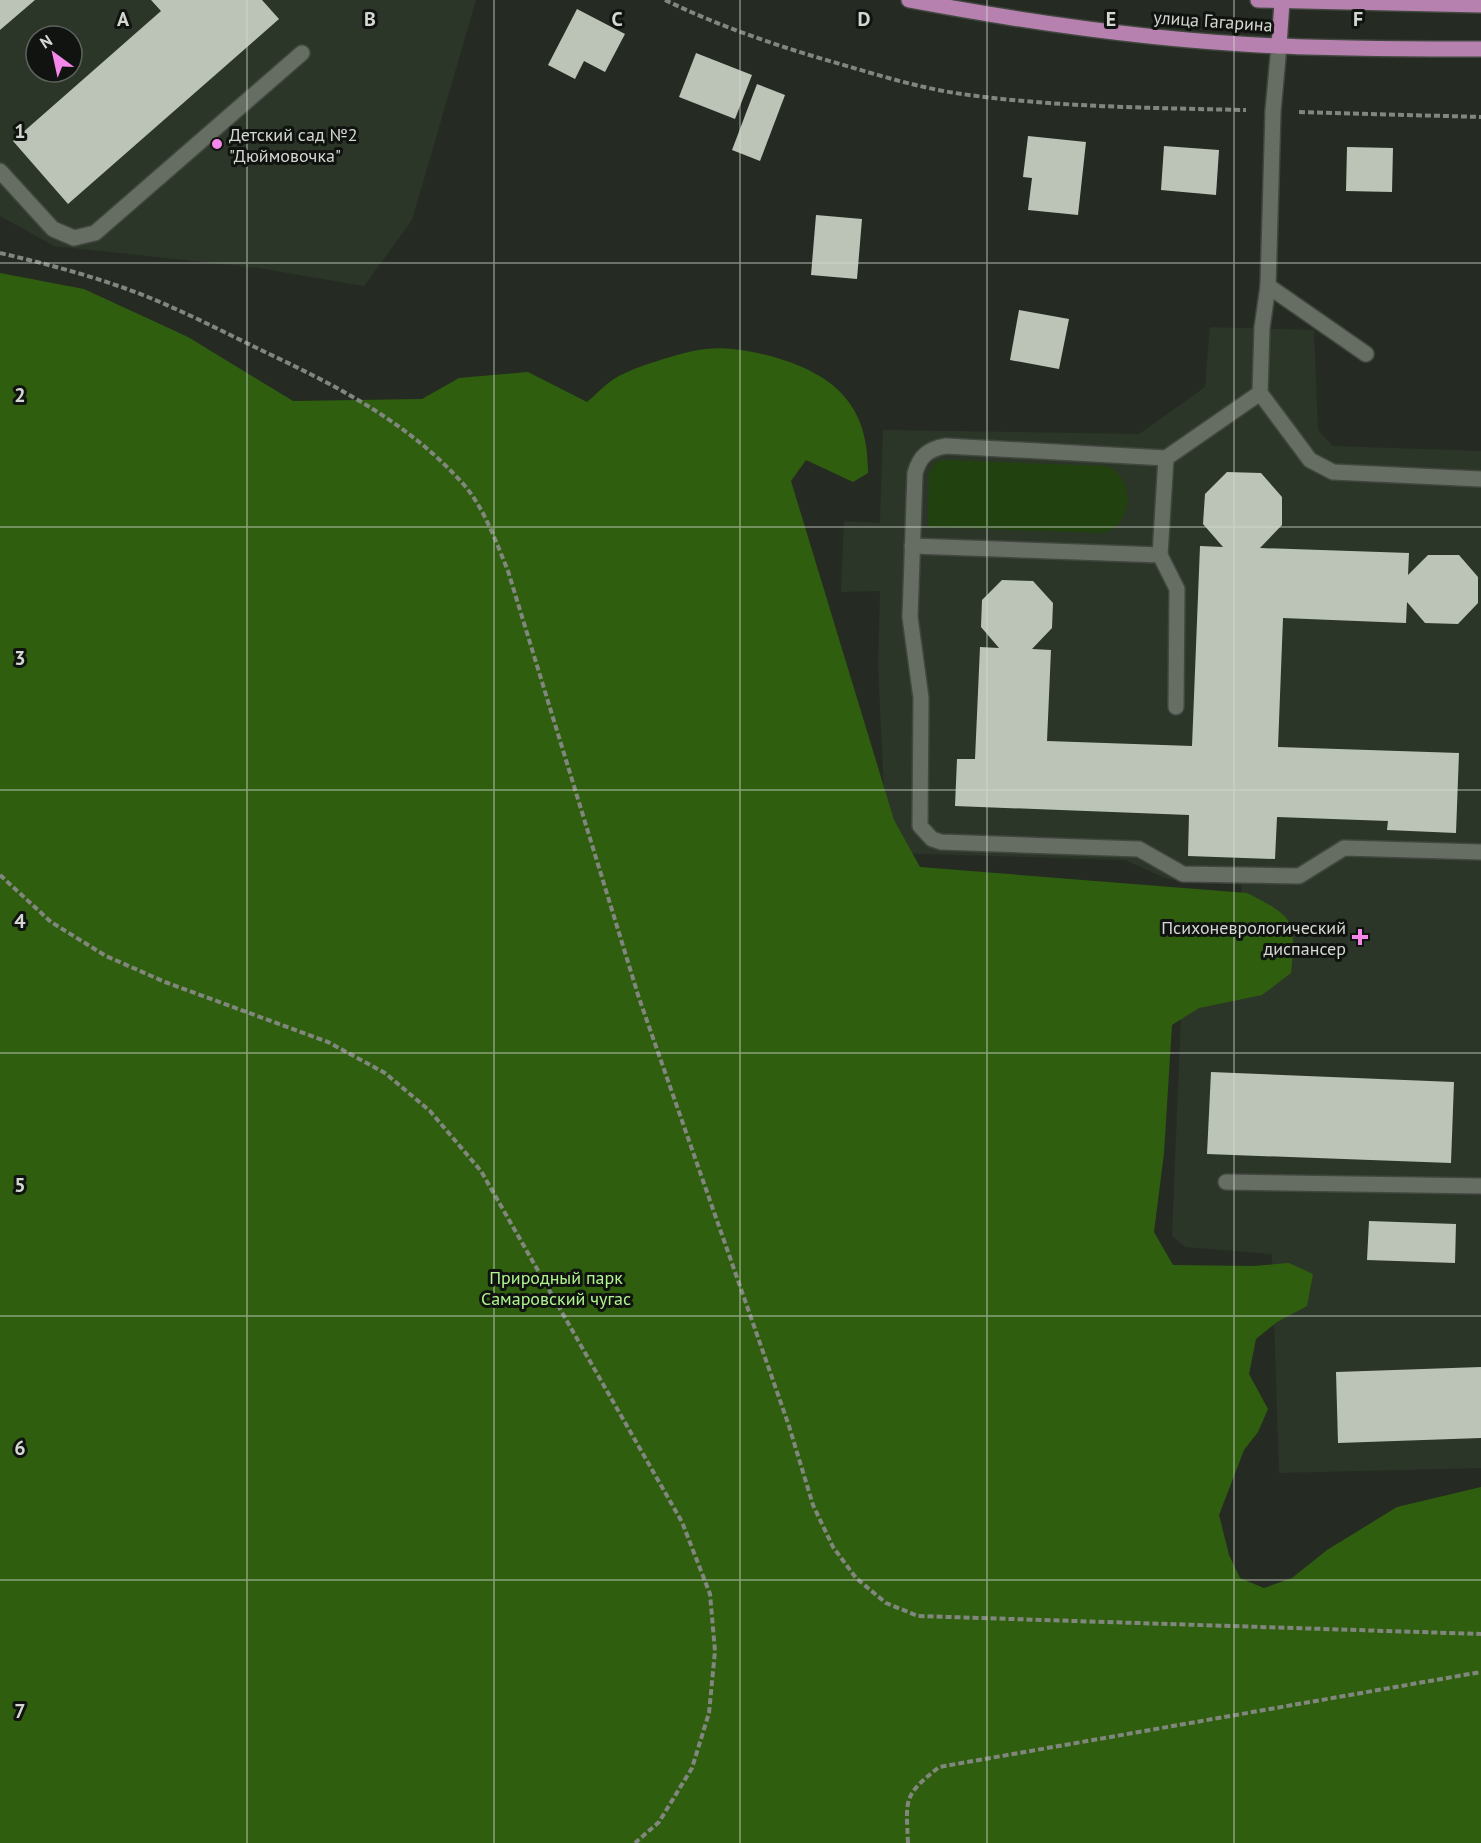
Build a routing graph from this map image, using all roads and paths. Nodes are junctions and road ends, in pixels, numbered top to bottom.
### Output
1 (665, 0) edge
2 (909, 0) edge
3 (1258, 0) edge
4 (1282, 2) junction
5 (1394, 2) edge
6 (1481, 4) edge
7 (1279, 46) junction
8 (1481, 49) edge
9 (302, 52) dead end
10 (1273, 111) junction
11 (1481, 117) edge
12 (0, 171) edge
13 (0, 253) edge
14 (1268, 286) junction
15 (1366, 354) dead end
16 (1260, 393) junction
17 (1166, 458) junction
18 (1481, 479) edge
19 (912, 546) junction
20 (1160, 555) junction
21 (1176, 707) dead end
22 (1481, 852) edge
23 (0, 875) edge
24 (1226, 1182) dead end
25 (1481, 1186) edge
26 (1481, 1634) edge
27 (1481, 1672) edge
28 (636, 1843) edge
29 (908, 1843) edge

1 - 10 path
2 - 7 main road, улица Гагарина
3 - 4 main road, улица Гагарина
4 - 5 main road, улица Гагарина
4 - 7 main road
5 - 6 main road, улица Гагарина
7 - 8 main road, улица Гагарина
7 - 10 lane
9 - 12 lane
10 - 11 path
10 - 14 lane
13 - 26 path
14 - 15 lane
14 - 16 lane
16 - 17 lane
16 - 18 lane
17 - 19 lane
17 - 20 lane
19 - 20 lane
19 - 22 lane
20 - 21 lane
23 - 28 path
24 - 25 lane
27 - 29 path

